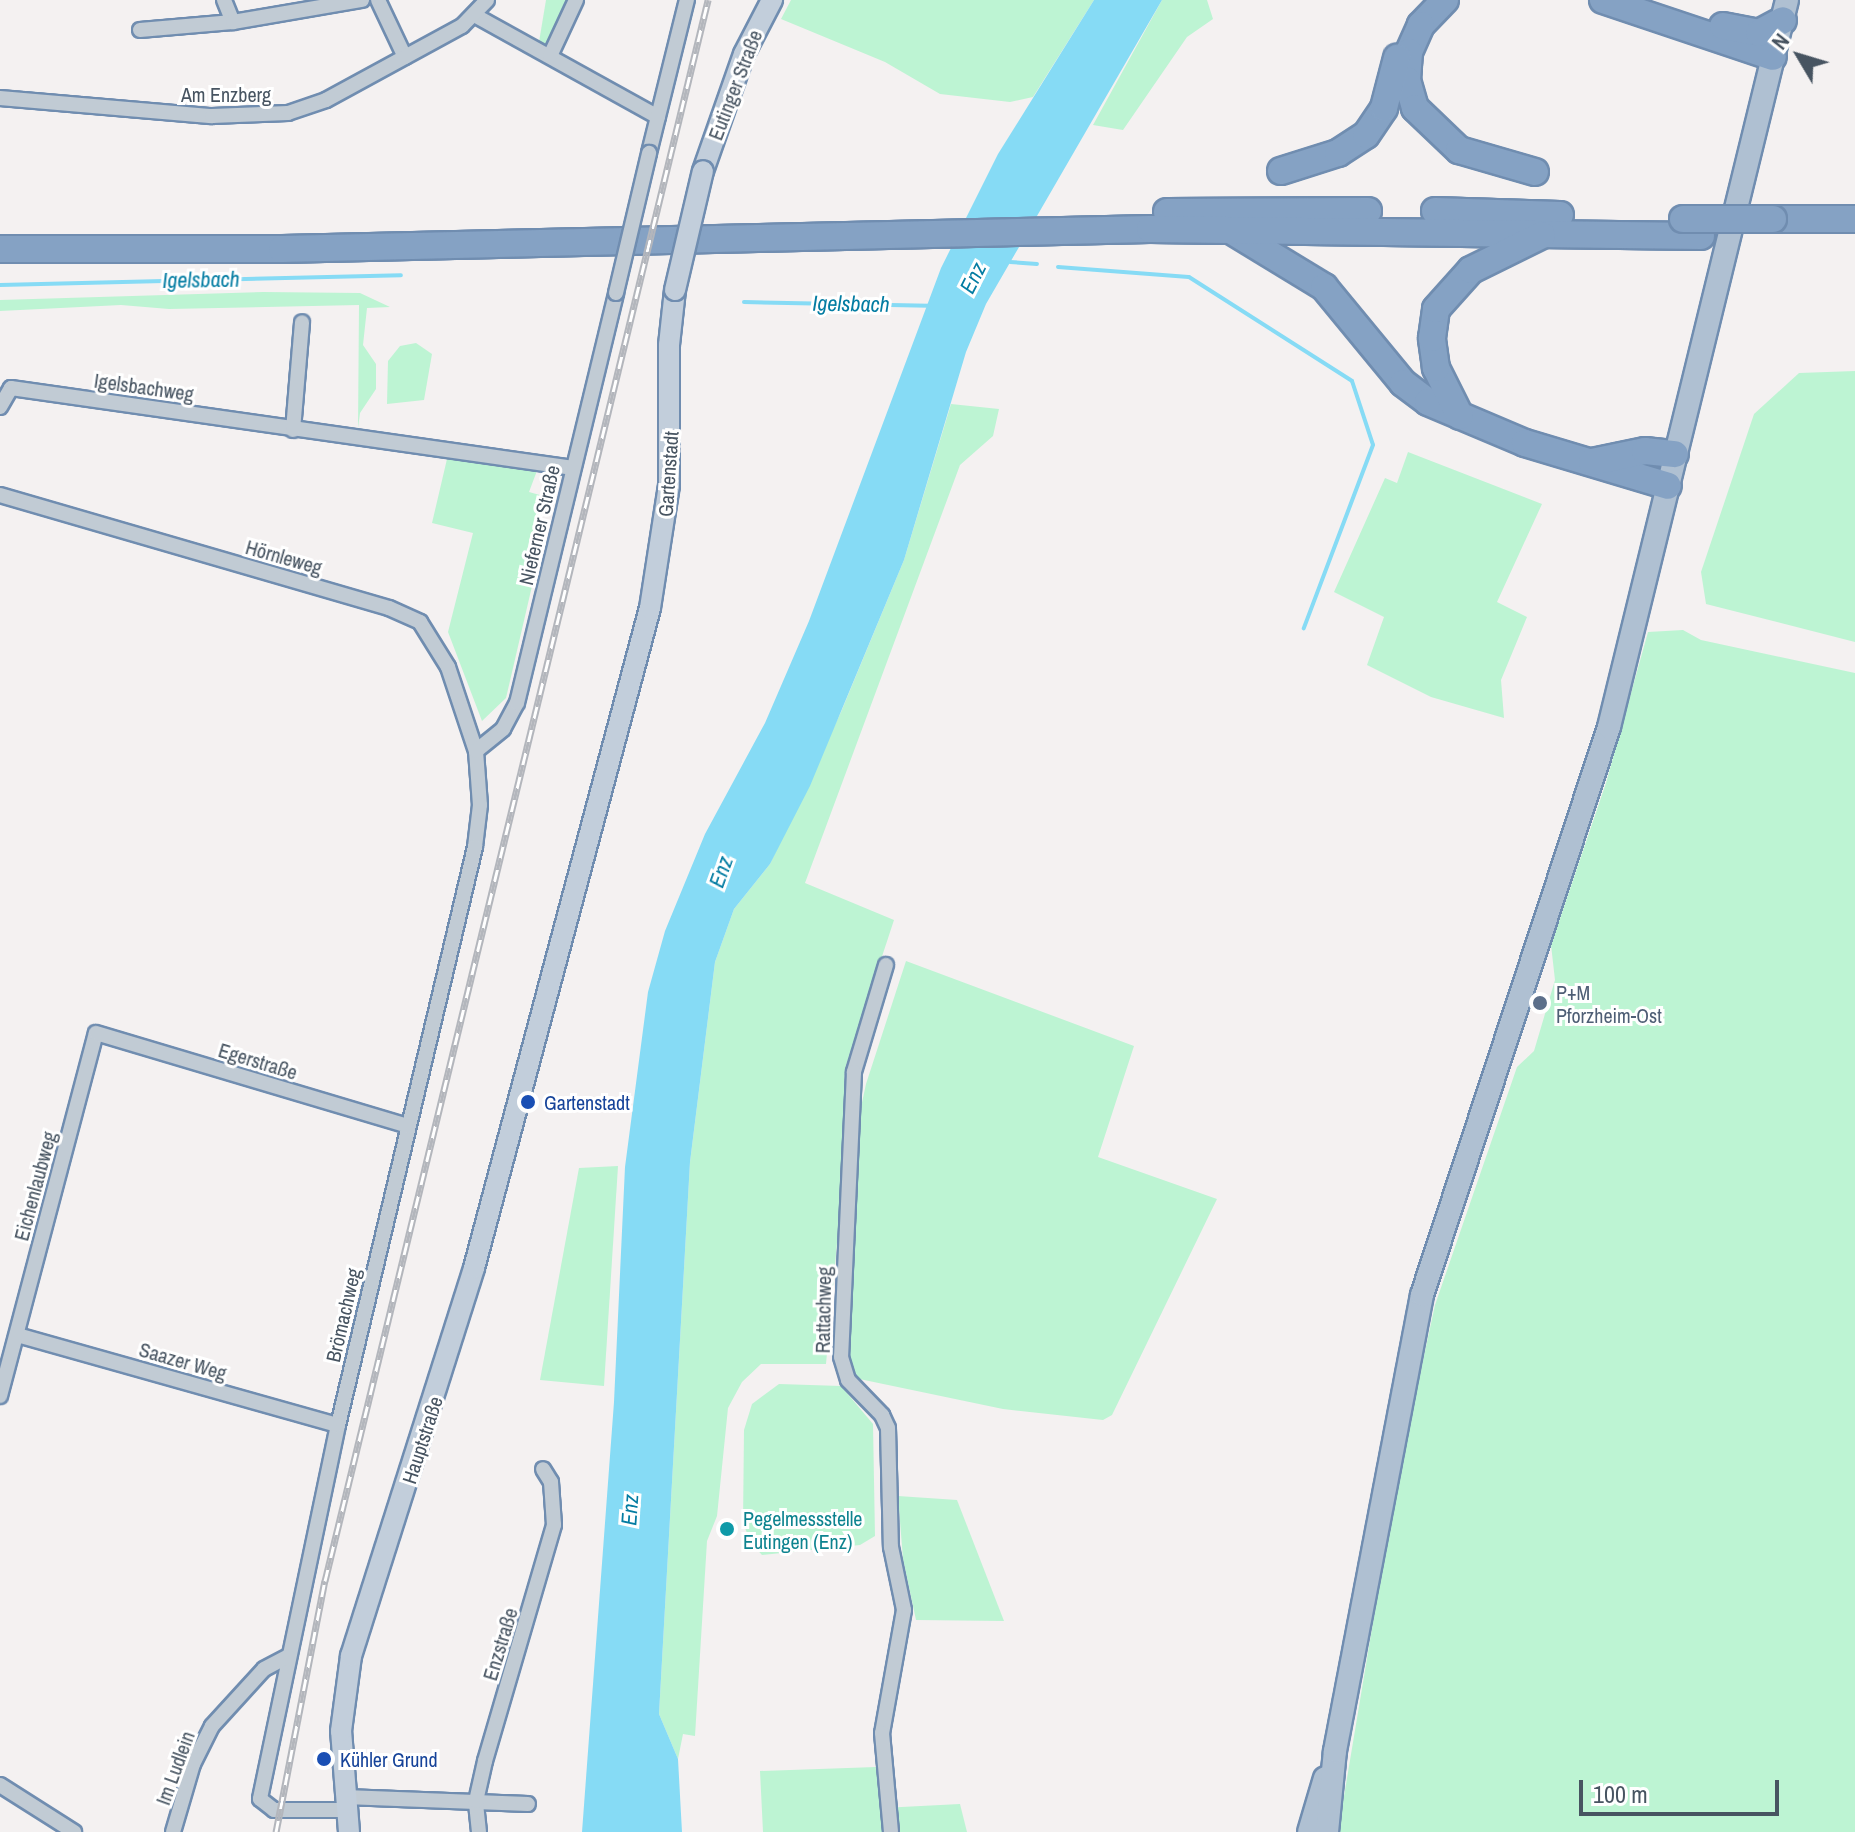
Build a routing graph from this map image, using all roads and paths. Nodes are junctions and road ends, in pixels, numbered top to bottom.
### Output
1 (224, 0) edge
2 (362, 0) edge
3 (378, 0) edge
4 (487, 0) edge
5 (576, 0) edge
6 (687, 0) edge
7 (772, 0) edge
8 (1429, 0) edge
9 (1445, 0) edge
10 (1603, 0) edge
11 (1644, 0) edge
12 (1785, 10) edge
13 (476, 16) junction
14 (233, 22) junction
15 (140, 30) dead end
16 (550, 56) junction
17 (405, 57) junction
18 (1773, 57) junction
19 (0, 98) edge
20 (658, 117) junction
21 (703, 171) joint
22 (1281, 171) dead end
23 (1535, 172) dead end
24 (1855, 219) edge
25 (1149, 221) junction
26 (929, 225) junction
27 (1692, 227) junction
28 (1774, 228) junction
29 (1232, 231) junction
30 (1548, 232) junction
31 (0, 233) edge
32 (1855, 236) edge
33 (0, 249) edge
34 (302, 322) dead end
35 (0, 407) edge
36 (1460, 416) junction
37 (293, 430) junction
38 (1677, 445) junction
39 (1585, 463) junction
40 (573, 468) junction
41 (1668, 486) junction
42 (0, 495) edge
43 (476, 751) junction
44 (886, 965) dead end
45 (96, 1033) joint
46 (534, 1052) joint
47 (408, 1126) junction
48 (17, 1335) junction
49 (0, 1396) edge
50 (338, 1425) junction
51 (543, 1469) dead end
52 (288, 1656) junction
53 (1335, 1751) junction
54 (0, 1785) edge
55 (476, 1801) junction
56 (345, 1803) junction
57 (528, 1804) dead end
58 (51, 1818) junction
59 (42, 1832) edge
60 (74, 1832) edge
61 (173, 1832) edge
62 (349, 1832) edge
63 (479, 1832) edge
64 (891, 1832) edge
65 (1309, 1832) edge
66 (1327, 1832) edge

1 - 14 street
2 - 14 street
3 - 17 street
4 - 13 street
5 - 16 street
6 - 20 street, Nieferner Straße
7 - 21 street, Eutinger Straße
8 - 22 highway
9 - 23 highway
10 - 18 highway
11 - 12 highway
12 - 18 main road
13 - 16 street
13 - 17 street, Am Enzberg
14 - 15 street
16 - 20 street
17 - 19 street, Am Enzberg
18 - 38 main road
20 - 40 street, Nieferner Straße, bridge
21 - 46 street, Gartenstadt, bridge
24 - 28 highway
25 - 26 highway
25 - 27 highway
25 - 29 highway
26 - 31 highway
26 - 33 highway
27 - 28 highway, bridge
27 - 30 highway
28 - 32 highway
29 - 30 highway
29 - 36 highway
30 - 36 highway
34 - 37 street
35 - 37 street, Igelsbachweg
36 - 39 highway
37 - 40 street, Igelsbachweg
38 - 39 highway
38 - 41 main road
39 - 41 highway
40 - 43 street, Nieferner Straße
41 - 53 main road
42 - 43 street, Hörnleweg
43 - 47 street, Brömachweg
44 - 64 street, Rattachweg
45 - 47 street, Egerstraße
45 - 48 street, Eichenlaubweg
46 - 56 street, Hauptstraße
47 - 50 street, Brömachweg
48 - 49 street, Eichenlaubweg
48 - 50 street, Saazer Weg
50 - 52 street, Brömachweg
51 - 55 street, Enzstraße
52 - 56 street, Brömachweg
52 - 61 street, Im Ludlein
53 - 65 main road
53 - 66 main road
54 - 58 street
55 - 56 street
55 - 57 street
55 - 63 street, Enzstraße
56 - 62 street, Hauptstraße
58 - 59 street
58 - 60 street

